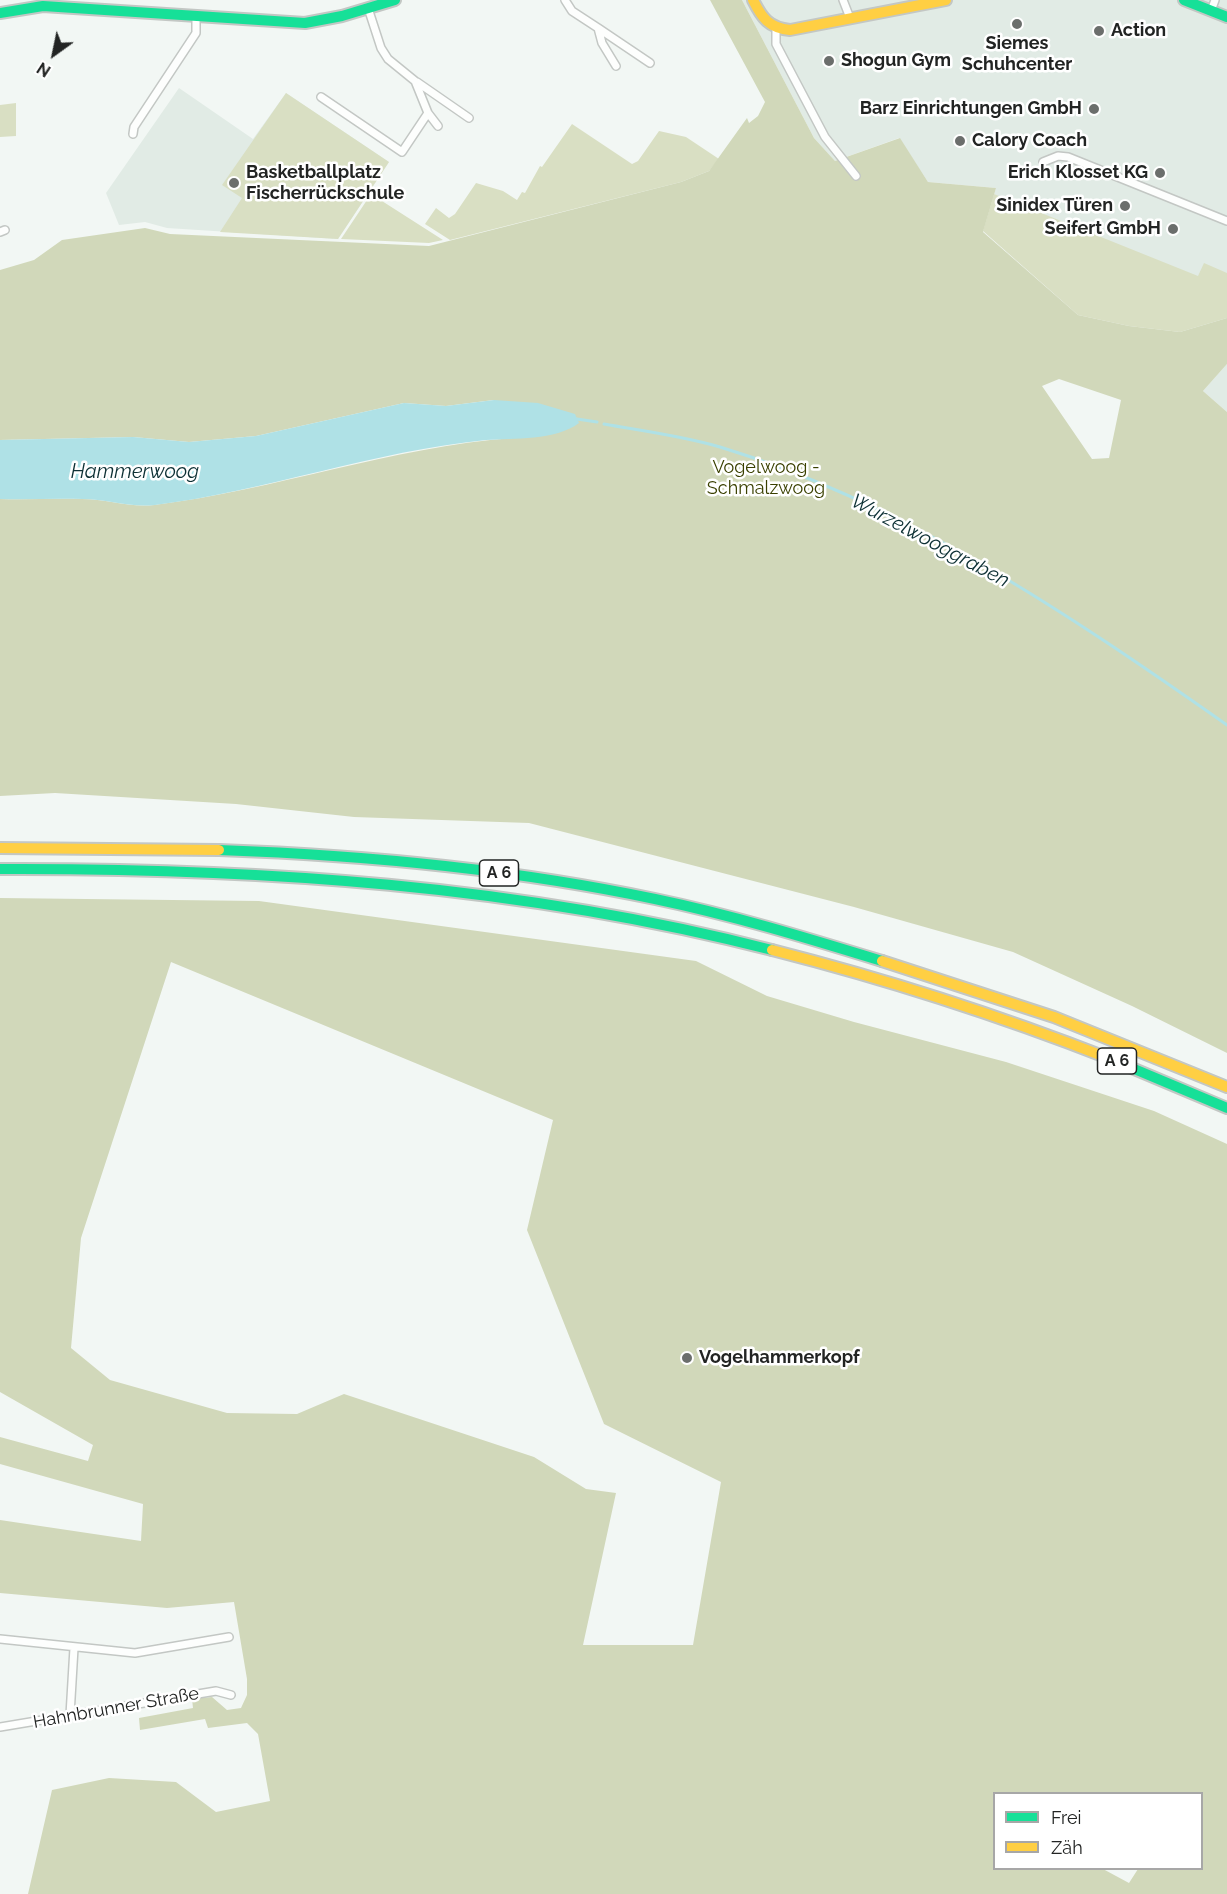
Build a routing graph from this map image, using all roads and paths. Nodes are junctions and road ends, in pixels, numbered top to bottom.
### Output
1 (395, 0) edge
2 (564, 0) edge
3 (753, 0) edge
4 (843, 0) edge
5 (946, 0) edge
6 (1184, 0) edge
7 (1213, 5) edge
8 (368, 8) junction
9 (0, 13) edge
10 (196, 16) junction
11 (1227, 17) edge
12 (850, 18) junction
13 (598, 28) junction
14 (776, 30) junction
15 (651, 63) dead end
16 (616, 66) dead end
17 (415, 81) junction
18 (321, 98) dead end
19 (428, 113) junction
20 (469, 118) dead end
21 (438, 126) dead end
22 (133, 134) dead end
23 (1043, 162) dead end
24 (856, 176) dead end
25 (1227, 221) edge
26 (0, 848) edge
27 (0, 869) edge
28 (1227, 1087) edge
29 (1227, 1108) edge
30 (229, 1637) dead end
31 (0, 1639) edge
32 (75, 1648) junction
33 (231, 1695) dead end
34 (70, 1715) junction
35 (0, 1727) edge

1 - 8 main road
2 - 13 street
3 - 14 main road
4 - 12 street
5 - 12 main road
6 - 7 main road
7 - 11 main road
8 - 10 main road
8 - 17 street
9 - 10 main road
10 - 22 street
12 - 14 main road
13 - 15 street
13 - 16 street
14 - 24 street
17 - 19 street
17 - 20 street
18 - 19 street
19 - 21 street
23 - 25 street
26 - 28 main road, A 6
27 - 29 main road, A 6
30 - 32 street
31 - 32 street
32 - 34 street
33 - 34 street, Hahnbrunner Straße
34 - 35 street, Hahnbrunner Straße

